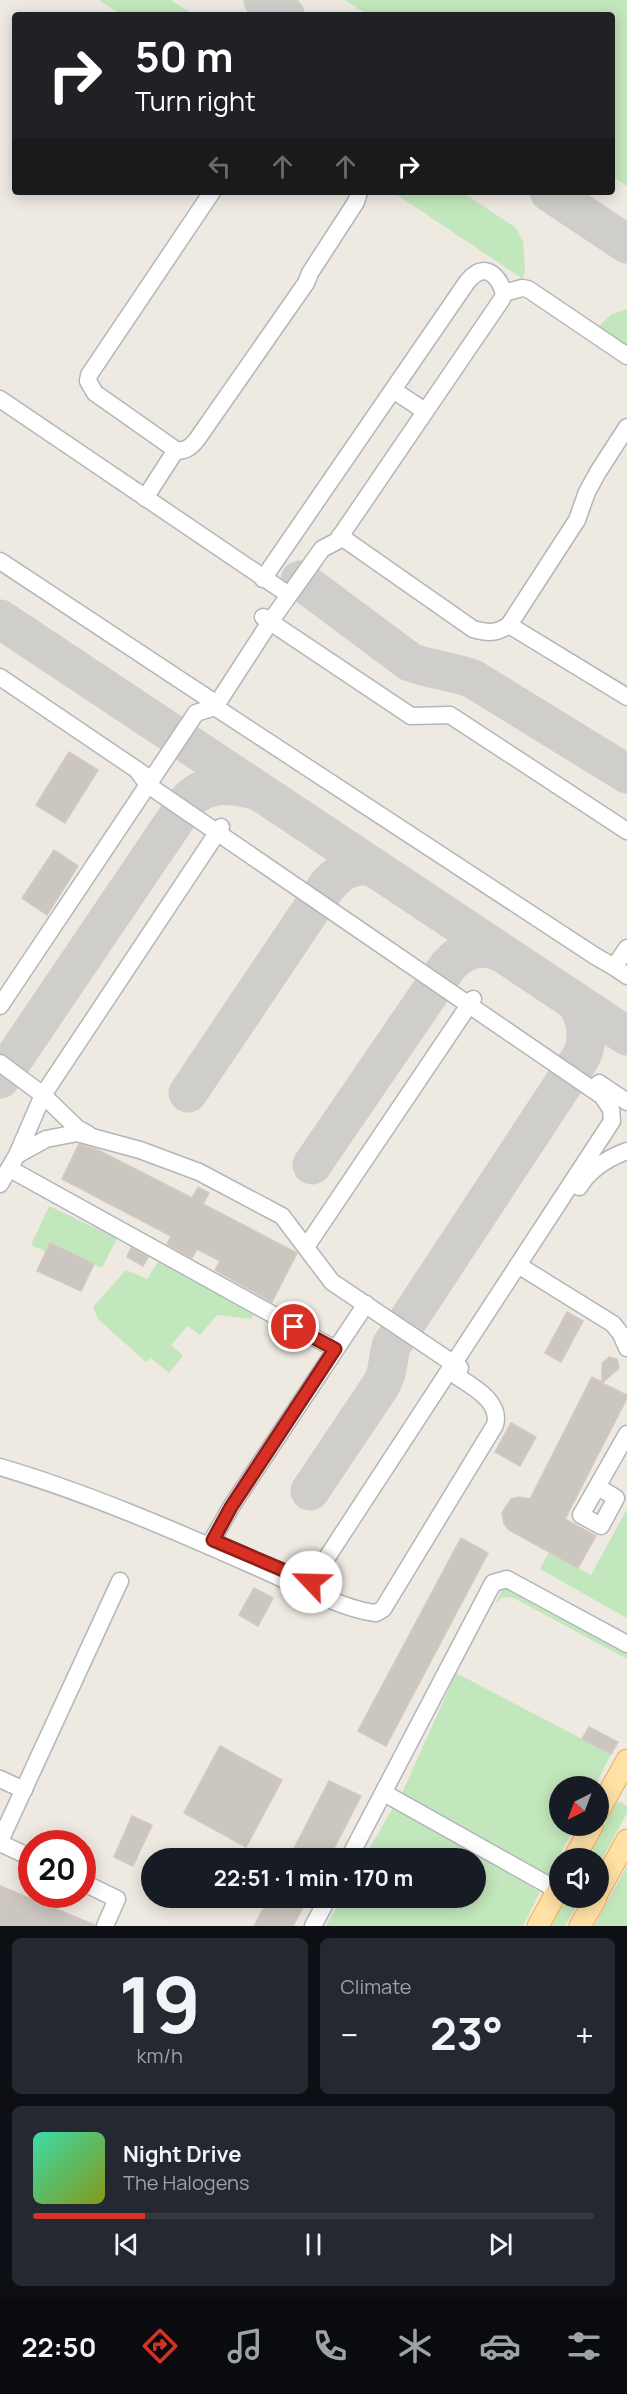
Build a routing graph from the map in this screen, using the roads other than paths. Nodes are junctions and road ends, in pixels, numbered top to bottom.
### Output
1 (210, 195) edge
2 (358, 195) edge
3 (504, 293) junction
4 (627, 356) edge
5 (393, 390) junction
6 (0, 399) edge
7 (425, 411) junction
8 (627, 427) edge
9 (176, 450) junction
10 (144, 498) junction
11 (340, 536) junction
12 (0, 550) edge
13 (0, 561) edge
14 (263, 579) junction
15 (285, 593) junction
16 (266, 620) junction
17 (509, 625) junction
18 (0, 677) edge
19 (627, 697) edge
20 (212, 703) junction
21 (146, 778) junction
22 (219, 829) junction
23 (627, 831) edge
24 (627, 948) edge
25 (621, 971) edge
26 (471, 1002) junction
27 (0, 1006) edge
28 (0, 1063) edge
29 (43, 1095) junction
30 (627, 1102) edge
31 (627, 1109) edge
32 (612, 1121) junction
33 (76, 1128) junction
34 (93, 1137) junction
35 (46, 1139) junction
36 (627, 1149) edge
37 (13, 1162) junction
38 (0, 1184) edge
39 (308, 1244) junction
40 (524, 1264) junction
41 (366, 1304) junction
42 (627, 1329) edge
43 (627, 1348) edge
44 (335, 1349) junction
45 (455, 1369) junction
46 (627, 1434) edge
47 (0, 1459) edge
48 (0, 1467) edge
49 (598, 1487) dead end
50 (211, 1543) junction
51 (120, 1581) dead end
52 (312, 1587) junction
53 (627, 1644) edge
54 (627, 1760) edge
55 (0, 1779) edge
56 (620, 1788) edge
57 (24, 1790) junction
58 (384, 1793) junction
59 (609, 1800) edge
60 (627, 1840) edge
61 (0, 1842) edge
62 (354, 1848) edge
63 (18, 1851) edge
64 (609, 1872) edge
65 (549, 1883) edge
66 (96, 1889) edge
67 (549, 1905) edge
68 (323, 1908) edge
69 (590, 1908) edge
70 (105, 1926) edge
71 (313, 1926) edge
72 (538, 1926) edge
73 (580, 1926) edge

1 - 9 lane
2 - 9 lane
3 - 4 lane
3 - 5 lane
3 - 7 lane
5 - 7 lane
5 - 14 lane
6 - 10 lane
7 - 11 lane
8 - 17 lane
9 - 10 lane
10 - 14 lane
11 - 15 lane
11 - 17 lane
12 - 20 lane
13 - 20 lane
14 - 15 lane
15 - 16 lane
16 - 20 lane
16 - 23 lane
17 - 19 lane
18 - 21 lane
20 - 21 lane
20 - 25 lane
21 - 22 lane
21 - 27 lane
22 - 26 lane
22 - 29 lane
24 - 25 lane
26 - 30 lane
26 - 32 lane
26 - 39 lane
28 - 29 lane
29 - 33 lane
29 - 37 lane
31 - 32 lane
32 - 36 lane
32 - 40 lane
33 - 34 lane
33 - 35 lane
33 - 39 lane
34 - 35 lane
34 - 39 lane
35 - 37 lane
36 - 40 lane
37 - 38 lane
37 - 44 lane
39 - 41 lane
39 - 45 lane
40 - 42 lane
40 - 43 lane
40 - 45 lane
41 - 44 lane
41 - 45 lane
44 - 50 lane
45 - 52 lane
45 - 52 lane
46 - 49 lane
47 - 50 lane
48 - 50 lane
50 - 52 lane
51 - 57 lane
53 - 58 lane
54 - 56 main road
55 - 57 lane
56 - 59 main road
57 - 61 lane
58 - 62 lane
58 - 65 lane
60 - 64 main road
61 - 63 lane
66 - 70 lane
67 - 72 main road
68 - 71 lane
69 - 73 main road

